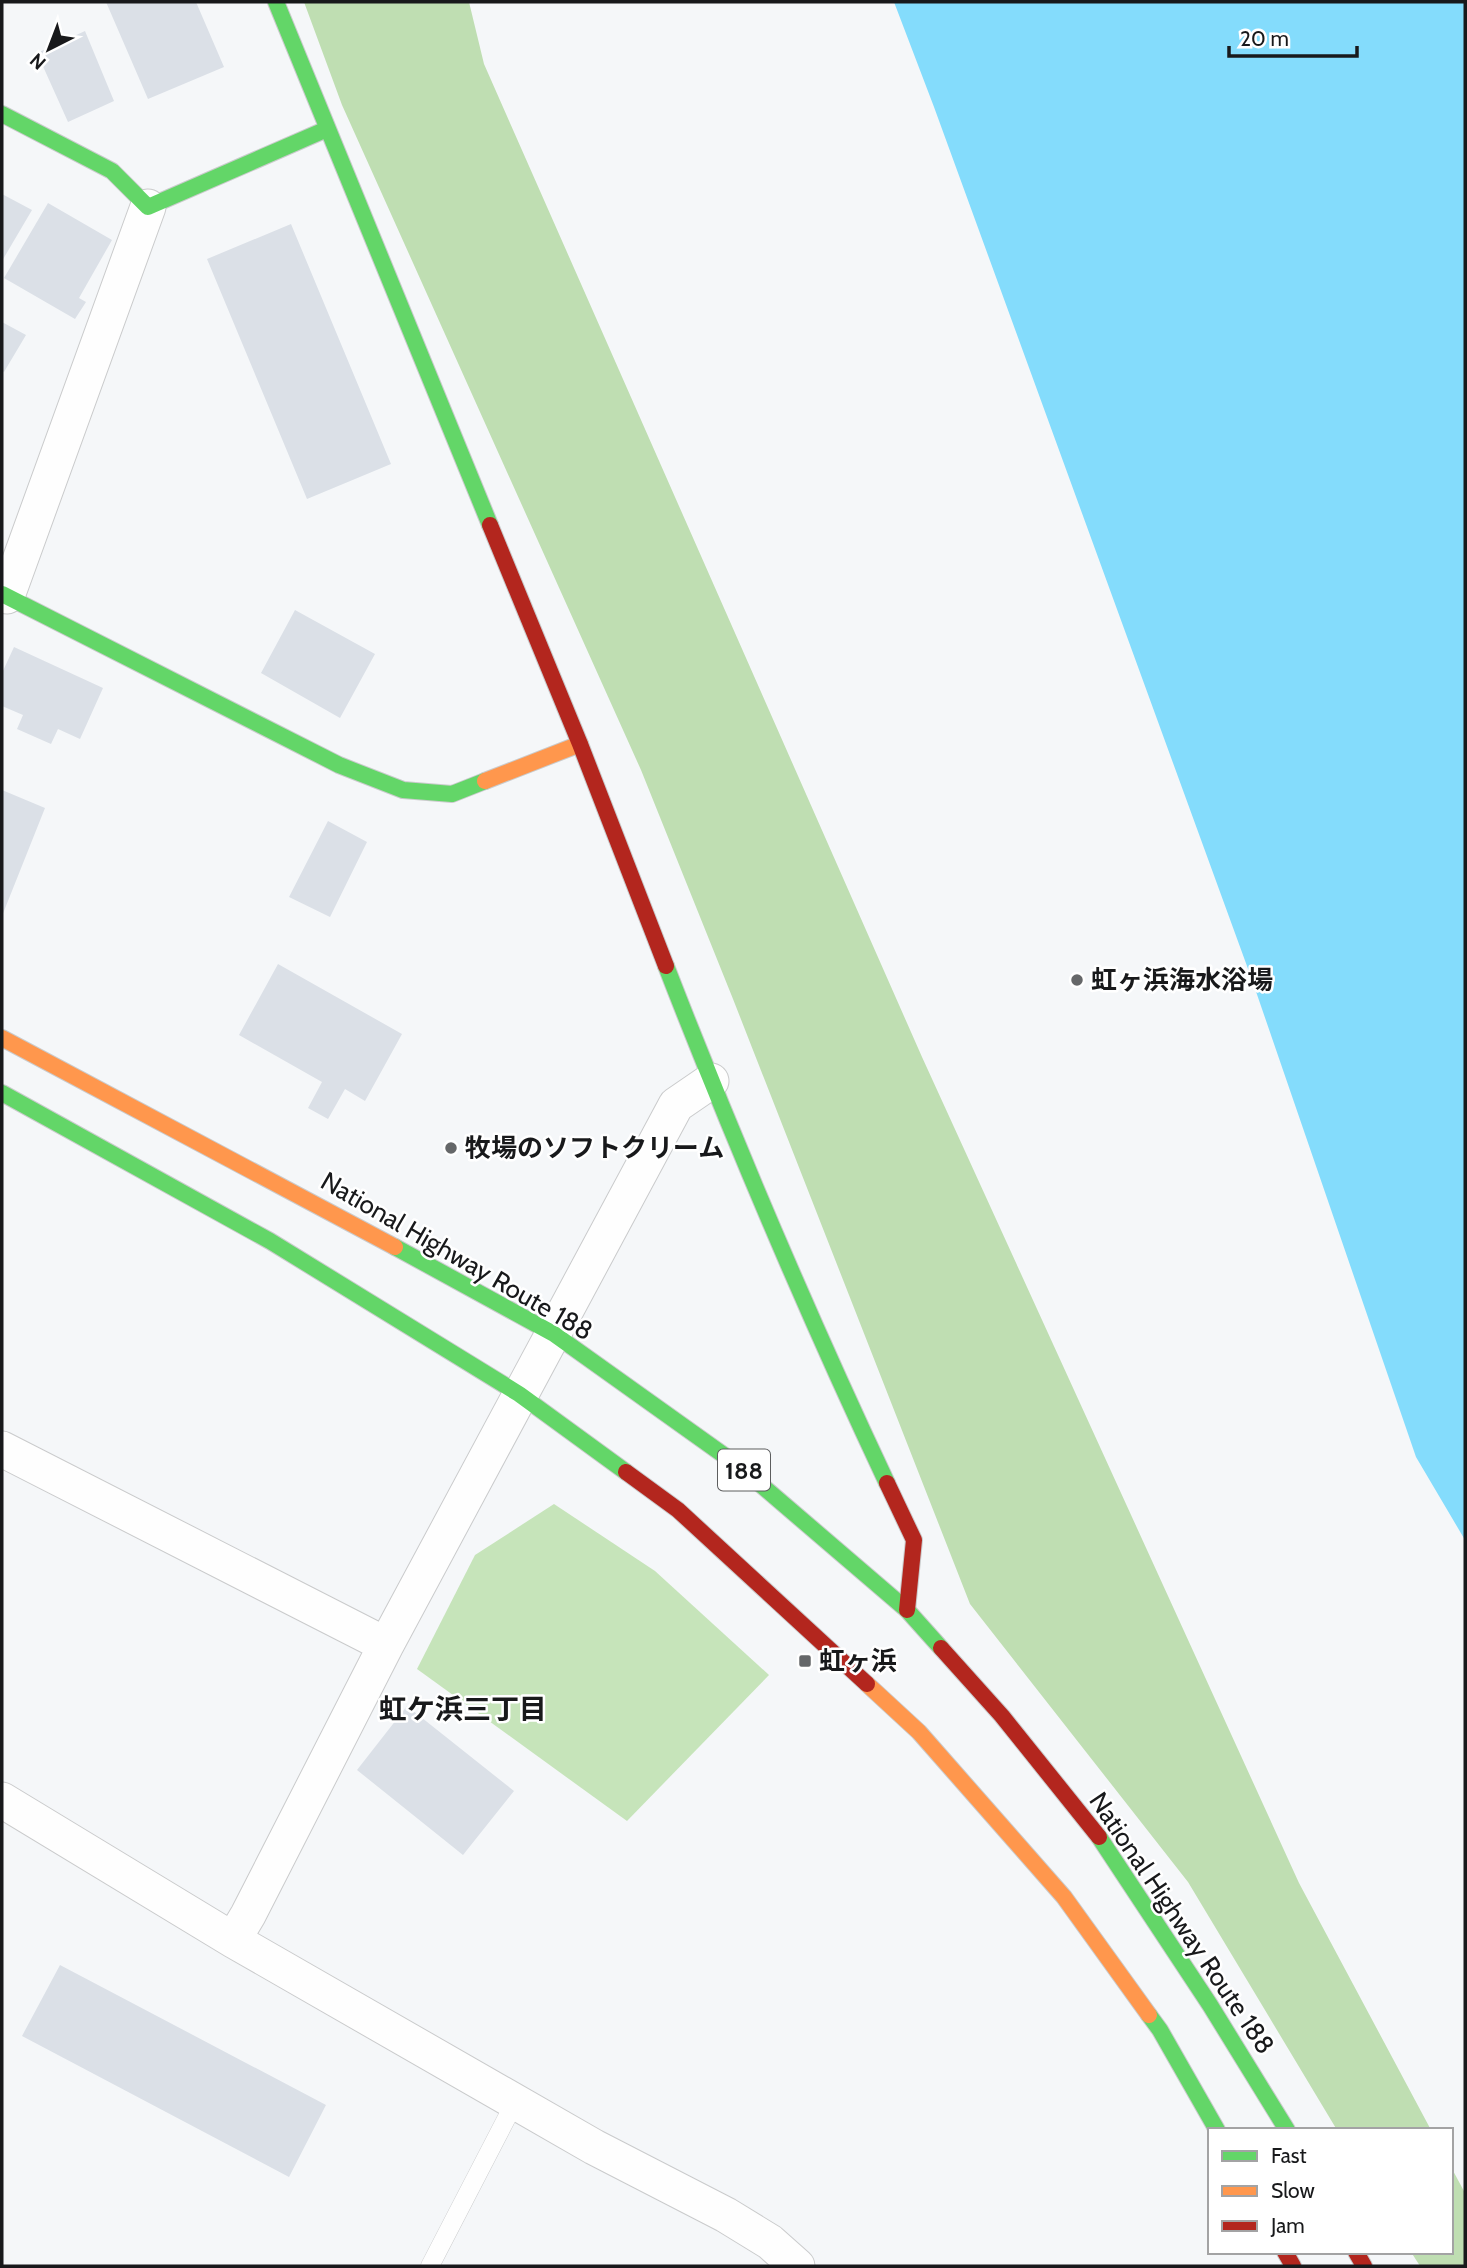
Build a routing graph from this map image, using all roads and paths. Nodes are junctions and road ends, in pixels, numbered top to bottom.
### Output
1 (276, 2) edge
2 (2, 114) edge
3 (327, 128) junction
4 (148, 207) junction
5 (3, 599) edge
6 (580, 744) junction
7 (2, 1038) edge
8 (711, 1081) junction
9 (2, 1093) edge
10 (554, 1334) junction
11 (519, 1394) junction
12 (2, 1449) edge
13 (907, 1610) junction
14 (386, 1645) junction
15 (2, 1800) edge
16 (233, 1940) junction
17 (516, 2100) junction
18 (1216, 2128) edge
19 (1286, 2128) edge
20 (430, 2266) edge
21 (797, 2266) edge

1 - 3 main road
2 - 4 main road
3 - 4 main road
3 - 6 main road
4 - 5 street
5 - 6 main road
6 - 8 main road
7 - 10 main road, National Highway Route 188 / 188
8 - 10 street
8 - 13 main road
9 - 11 main road
10 - 11 street
10 - 13 main road, National Highway Route 188 / 188
11 - 14 street
11 - 18 main road
12 - 14 street
13 - 19 main road, National Highway Route 188 / 188
14 - 16 street
15 - 16 street
16 - 17 street
17 - 20 lane
17 - 21 street

